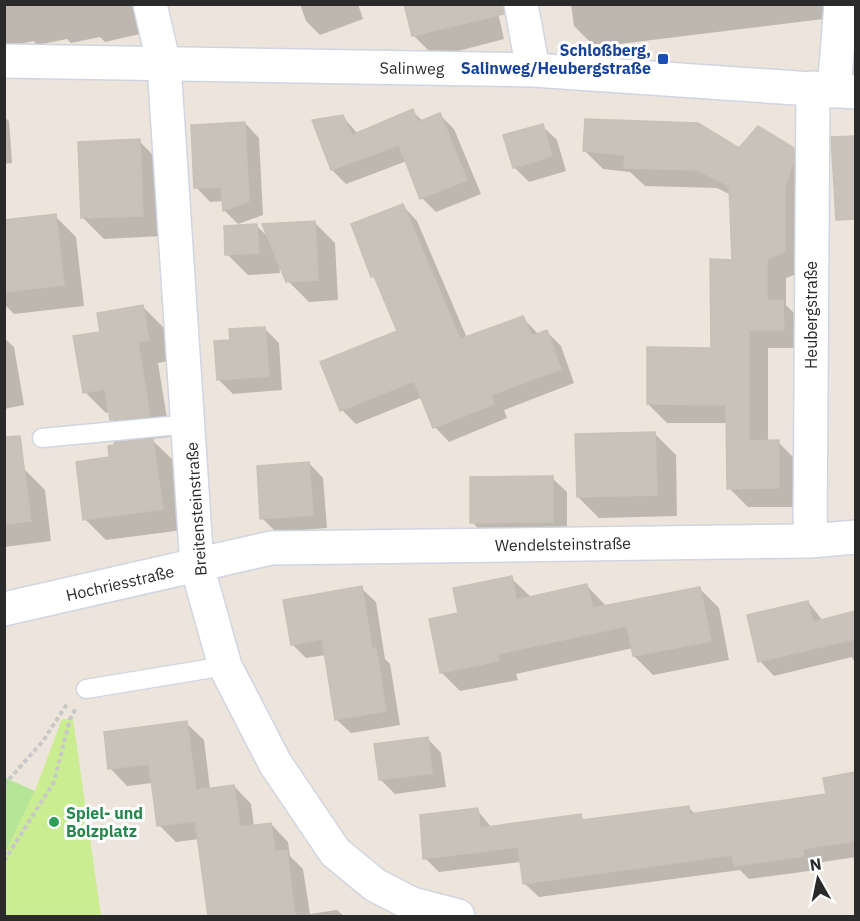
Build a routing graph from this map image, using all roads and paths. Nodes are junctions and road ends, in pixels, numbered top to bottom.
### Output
1 (150, 4) edge
2 (521, 4) edge
3 (841, 4) edge
4 (4, 61) edge
5 (164, 65) junction
6 (533, 70) junction
7 (834, 90) edge
8 (190, 424) junction
9 (42, 438) dead end
10 (855, 537) edge
11 (810, 541) junction
12 (271, 548) joint
13 (197, 566) junction
14 (4, 609) edge
15 (225, 666) junction
16 (86, 688) junction
17 (4, 785) edge
18 (4, 861) edge
19 (413, 910) edge
20 (458, 916) edge

1 - 5 street, Breitensteinstraße
2 - 6 street
3 - 7 street, Heubergstraße
4 - 5 street, Salinweg
5 - 6 street, Salinweg
5 - 8 street, Breitensteinstraße
6 - 7 street, Salinweg
7 - 11 street, Heubergstraße
8 - 9 lane
8 - 13 street, Breitensteinstraße
10 - 11 street, Wendelsteinstraße
11 - 12 street, Wendelsteinstraße
12 - 13 street, Hochriesstraße
13 - 14 street, Hochriesstraße
13 - 15 street, Breitensteinstraße
15 - 16 lane
15 - 19 street, Breitensteinstraße
16 - 17 path
16 - 18 path
19 - 20 street, Breitensteinstraße

